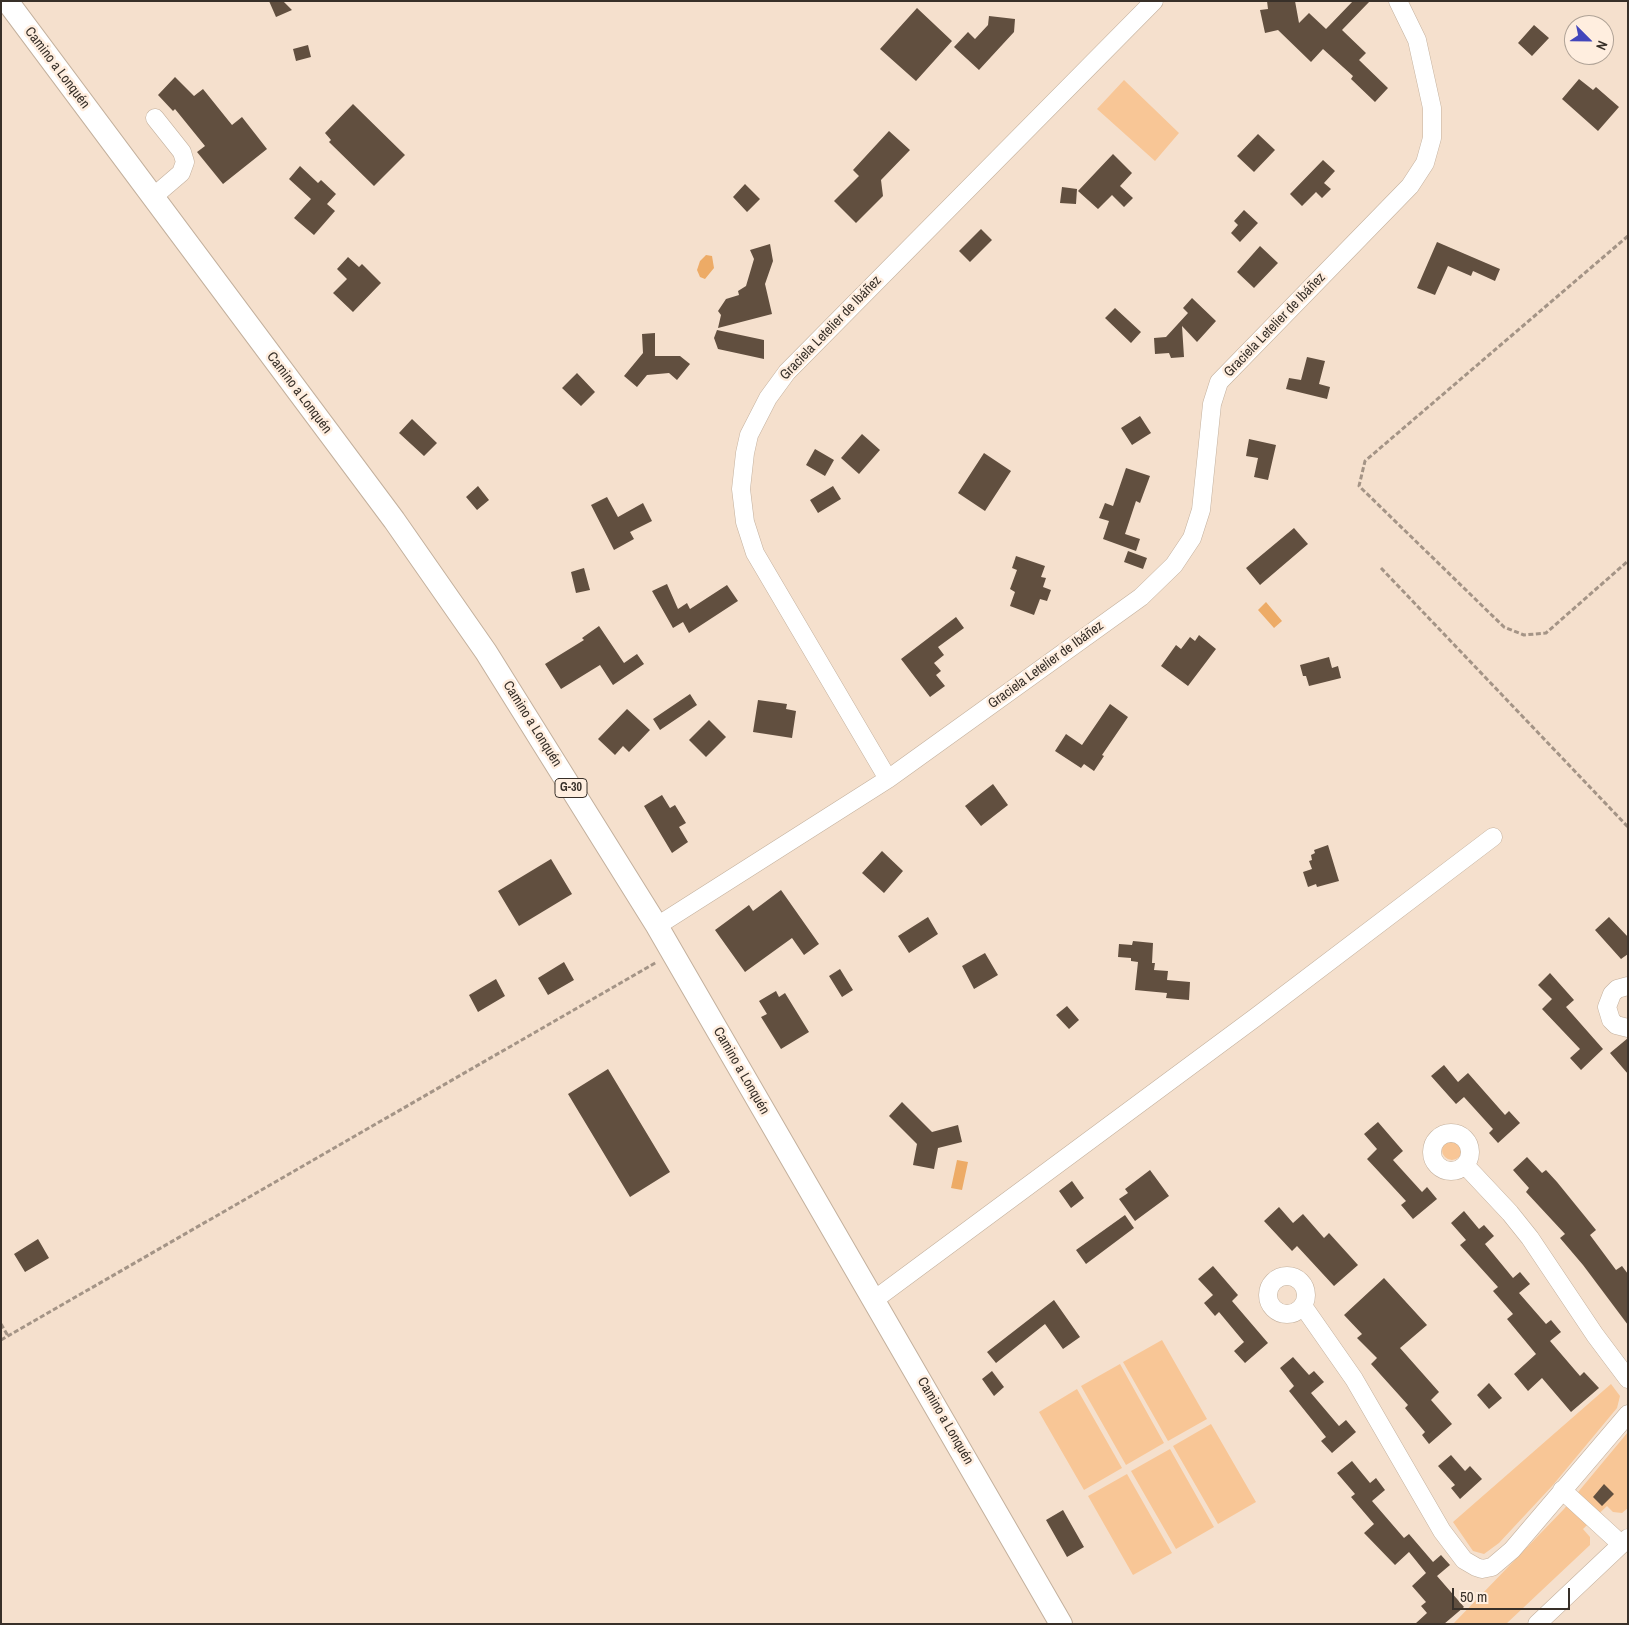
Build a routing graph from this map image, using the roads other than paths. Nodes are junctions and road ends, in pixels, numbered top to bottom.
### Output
1 (7, 1) edge
2 (1154, 1) edge
3 (1398, 1) edge
4 (155, 118) dead end
5 (153, 197) junction
6 (888, 779) junction
7 (1493, 837) dead end
8 (657, 926) junction
9 (1628, 986) edge
10 (1628, 1028) edge
11 (1465, 1165) dead end
12 (874, 1300) junction
13 (1302, 1306) dead end
14 (1628, 1379) edge
15 (1628, 1414) edge
16 (1562, 1490) junction
17 (1624, 1541) edge
18 (1061, 1624) edge
19 (1537, 1624) edge

1 - 5 main road, Camino a Lonquén / G-30
2 - 6 street, Graciela Letelier de Ibáñez
3 - 6 street, Graciela Letelier de Ibáñez
4 - 5 street
5 - 8 main road, Camino a Lonquén / G-30
6 - 8 street, Graciela Letelier de Ibáñez
7 - 12 street
8 - 12 main road, Camino a Lonquén / G-30
9 - 10 street
11 - 14 street
12 - 18 main road, Camino a Lonquén / G-30
13 - 16 street
15 - 16 street
16 - 17 street
17 - 19 street

